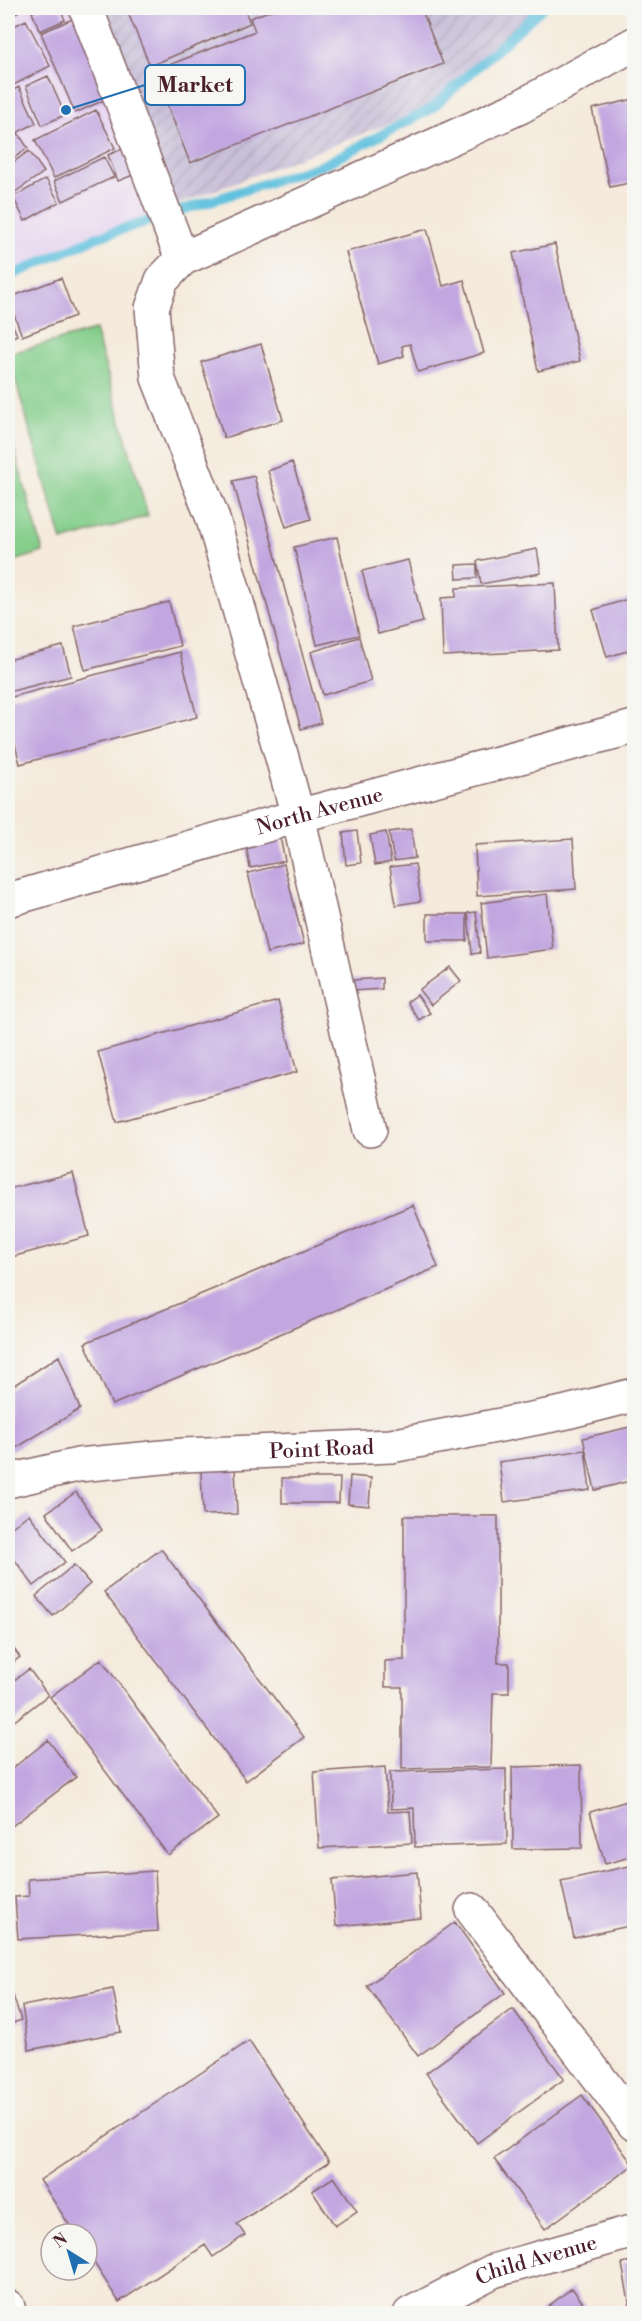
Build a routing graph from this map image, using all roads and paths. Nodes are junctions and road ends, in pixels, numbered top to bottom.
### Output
1 (86, 8) edge
2 (634, 44) edge
3 (177, 246) junction
4 (634, 727) edge
5 (298, 816) junction
6 (8, 900) edge
7 (370, 1130) dead end
8 (634, 1395) edge
9 (8, 1481) edge
10 (472, 1910) dead end
11 (634, 2124) edge
12 (634, 2231) edge
13 (8, 2307) edge
14 (9, 2313) edge
15 (410, 2313) edge

1 - 3 street
2 - 3 street
3 - 5 street
4 - 5 street, North Avenue
5 - 6 street, North Avenue
5 - 7 street
8 - 9 street, Point Road
10 - 11 street
12 - 15 street, Child Avenue
13 - 14 street

